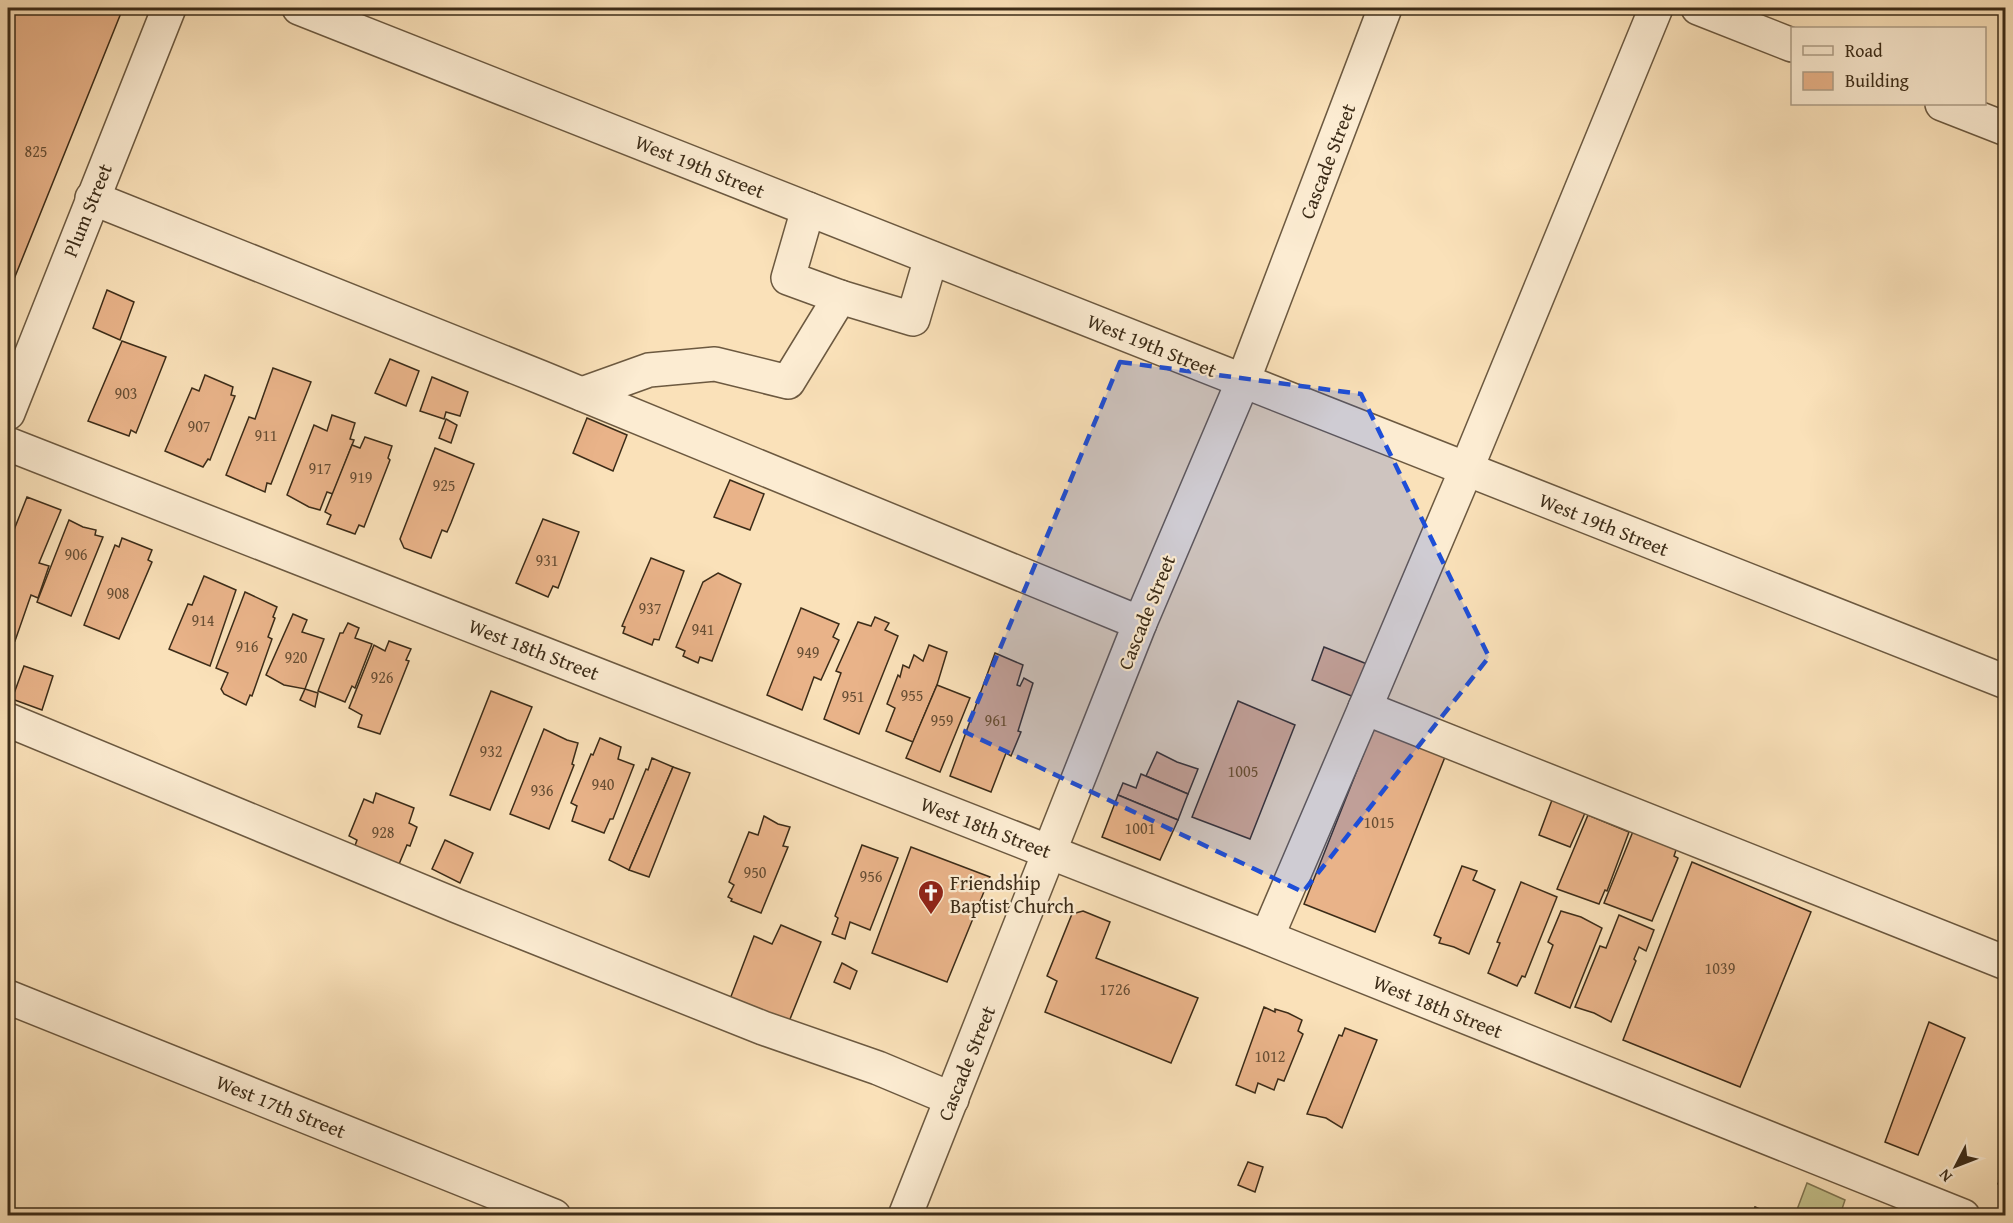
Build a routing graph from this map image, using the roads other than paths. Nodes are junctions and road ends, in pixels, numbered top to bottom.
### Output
1 (169, 8) edge
2 (299, 8) edge
3 (1385, 8) edge
4 (1656, 8) edge
5 (1698, 8) edge
6 (1791, 45) edge
7 (1945, 105) edge
8 (2006, 129) edge
9 (92, 198) junction
10 (808, 209) junction
11 (931, 258) junction
12 (840, 297) junction
13 (1243, 381) junction
14 (582, 394) junction
15 (8, 413) edge
16 (8, 444) edge
17 (1466, 470) junction
18 (1140, 623) junction
19 (2006, 682) edge
20 (1365, 708) junction
21 (8, 720) edge
22 (1050, 852) junction
23 (1266, 937) junction
24 (2006, 963) edge
25 (8, 997) edge
26 (952, 1099) junction
27 (554, 1215) edge
28 (906, 1215) edge
29 (1963, 1215) edge

1 - 9 street, Plum Street
2 - 10 street, West 19th Street
3 - 13 street, Cascade Street
4 - 17 street
5 - 6 street
7 - 8 street
9 - 14 street
9 - 15 street, Plum Street
10 - 11 street, West 19th Street
10 - 12 street
11 - 12 street
11 - 13 street, West 19th Street
12 - 14 street
13 - 17 street, West 19th Street
13 - 18 street, Cascade Street
14 - 18 street
16 - 22 street, West 18th Street
17 - 19 street, West 19th Street
17 - 20 street
18 - 22 street, Cascade Street
20 - 23 street
20 - 24 street
21 - 26 street
22 - 23 street, West 18th Street
22 - 26 street, Cascade Street
23 - 29 street, West 18th Street
25 - 27 street, West 17th Street
26 - 28 street, Cascade Street

